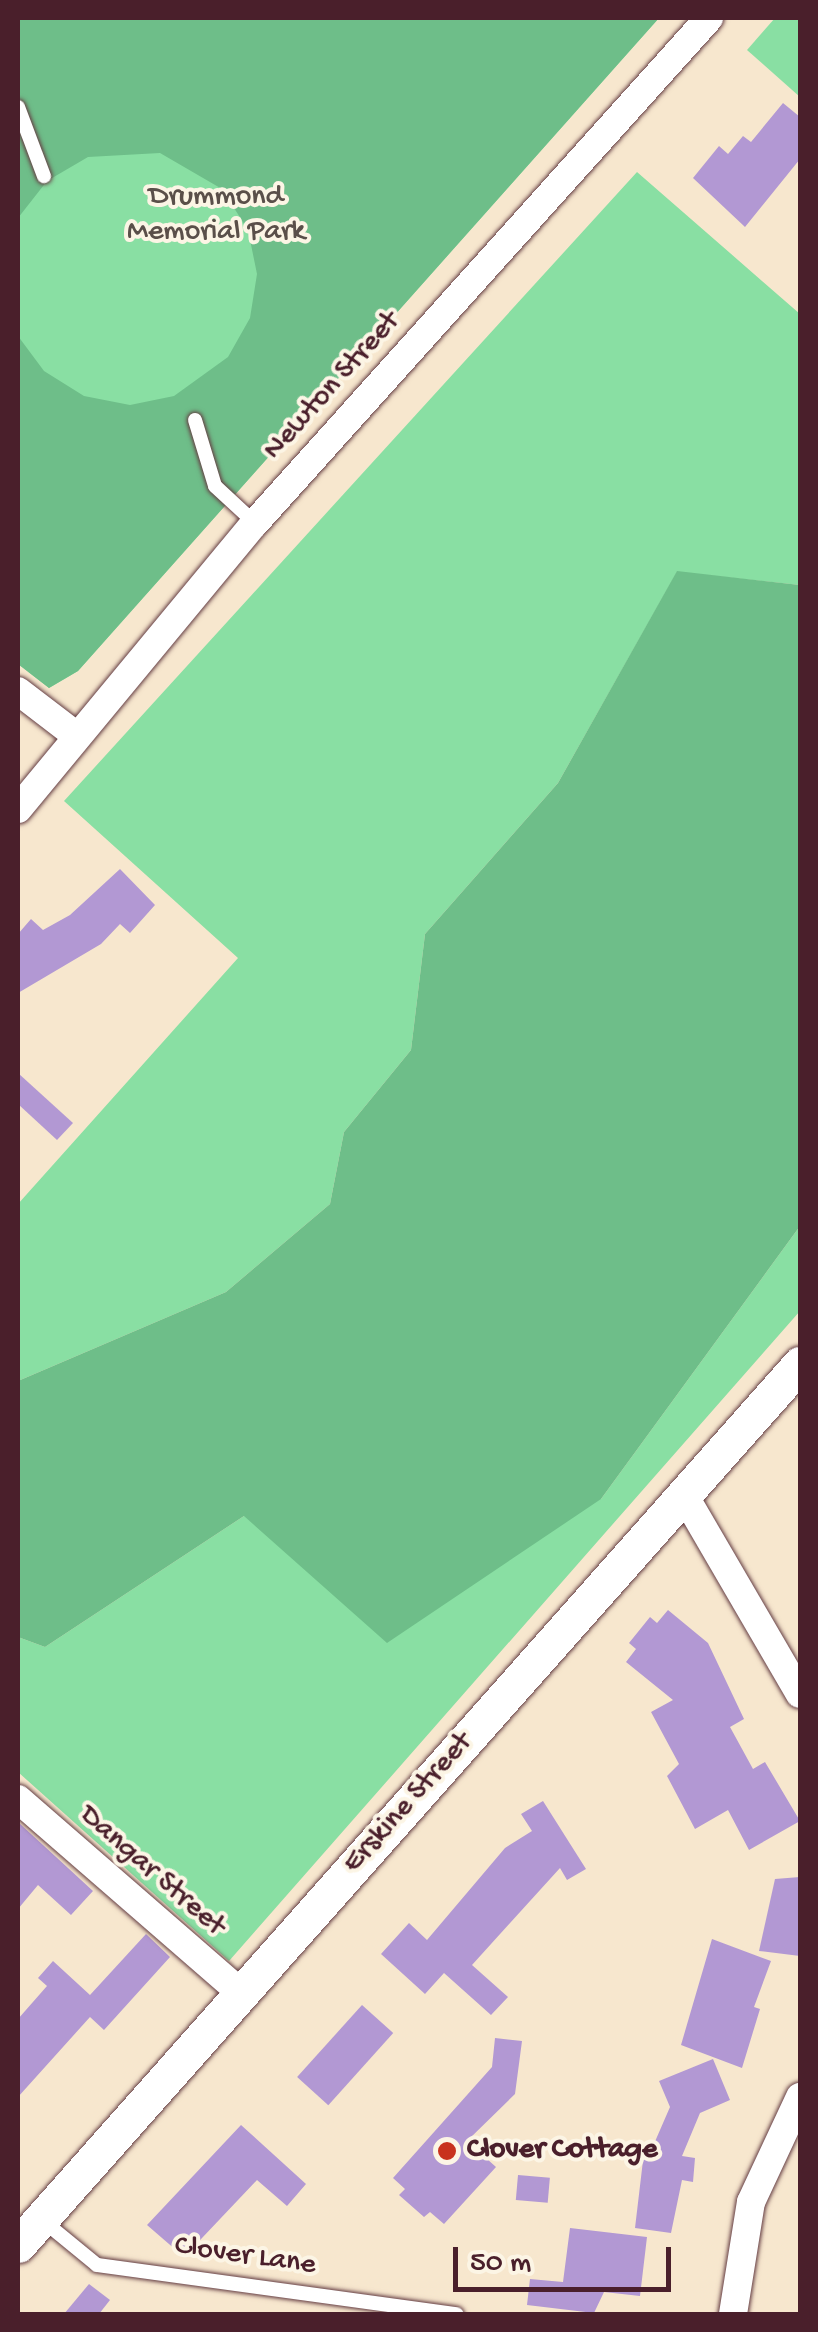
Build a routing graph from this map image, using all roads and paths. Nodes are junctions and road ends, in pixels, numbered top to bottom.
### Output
1 (709, 18) edge
2 (18, 107) edge
3 (44, 176) dead end
4 (195, 420) dead end
5 (255, 522) junction
6 (18, 691) edge
7 (74, 734) junction
8 (18, 808) edge
9 (800, 1364) edge
10 (684, 1496) junction
11 (800, 1694) edge
12 (18, 1798) edge
13 (241, 1994) junction
14 (800, 2097) edge
15 (29, 2232) edge
16 (457, 2314) edge
17 (733, 2314) edge

1 - 5 street, Newton Street
2 - 3 lane
4 - 5 lane
5 - 7 street, Newton Street
6 - 7 street
7 - 8 street, Newton Street
9 - 10 street, Erskine Street
10 - 11 street
10 - 13 street, Erskine Street
12 - 13 street, Dangar Street
13 - 15 street, Erskine Street
14 - 17 street
15 - 16 lane, Clover Lane

